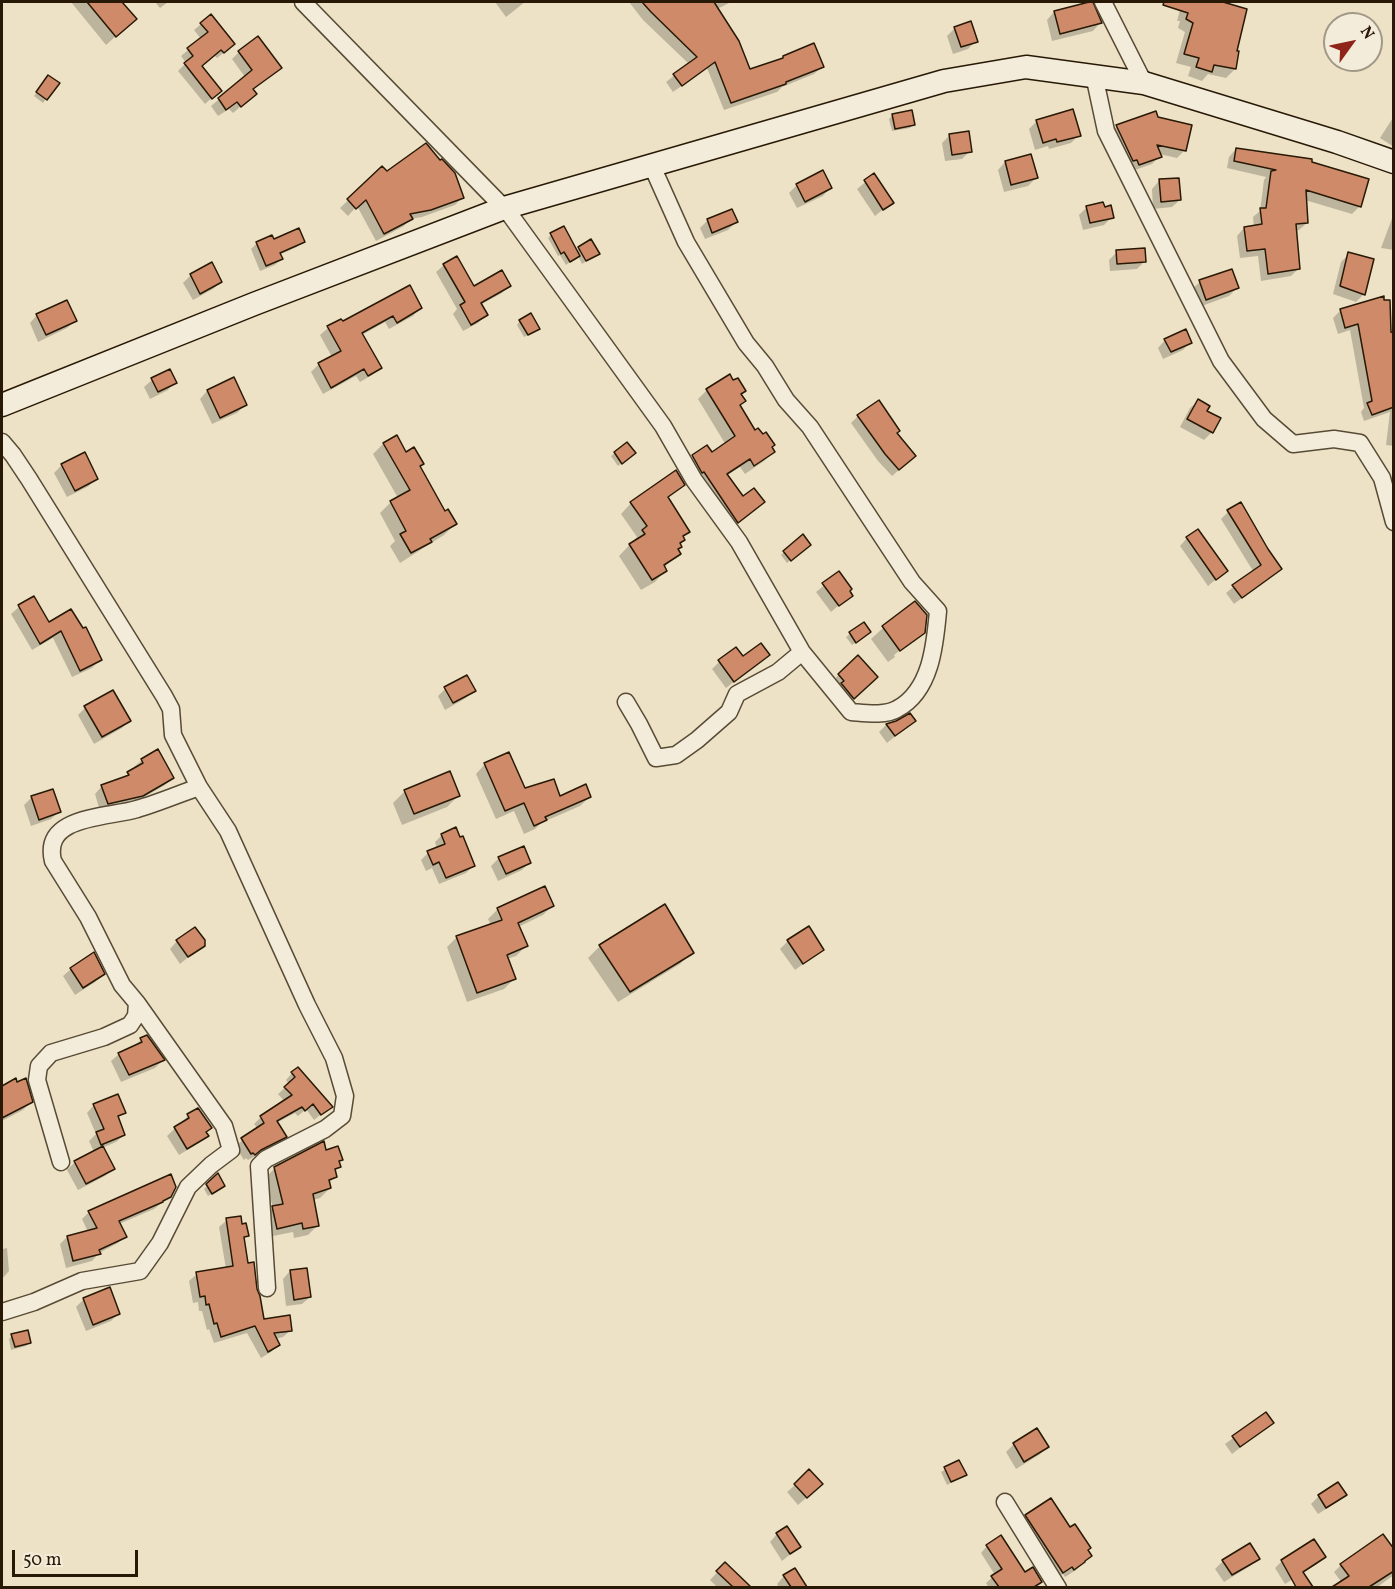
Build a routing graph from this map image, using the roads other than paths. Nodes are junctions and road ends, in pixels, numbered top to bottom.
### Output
1 (303, 2) edge
2 (1103, 2) edge
3 (1094, 75) junction
4 (1144, 83) junction
5 (1394, 162) edge
6 (652, 166) junction
7 (505, 209) junction
8 (2, 405) edge
9 (2, 442) edge
10 (1394, 522) edge
11 (802, 652) junction
12 (626, 702) dead end
13 (199, 787) junction
14 (137, 1002) junction
15 (60, 1162) dead end
16 (267, 1288) dead end
17 (2, 1312) edge
18 (1005, 1502) dead end
19 (1058, 1587) edge

1 - 7 street
2 - 4 street
3 - 4 street
3 - 6 street
3 - 10 street
4 - 5 street
6 - 7 street
6 - 11 street
7 - 8 street
7 - 11 street
9 - 13 street
11 - 12 street
13 - 14 street
13 - 16 street
14 - 15 street
14 - 17 street
18 - 19 street

